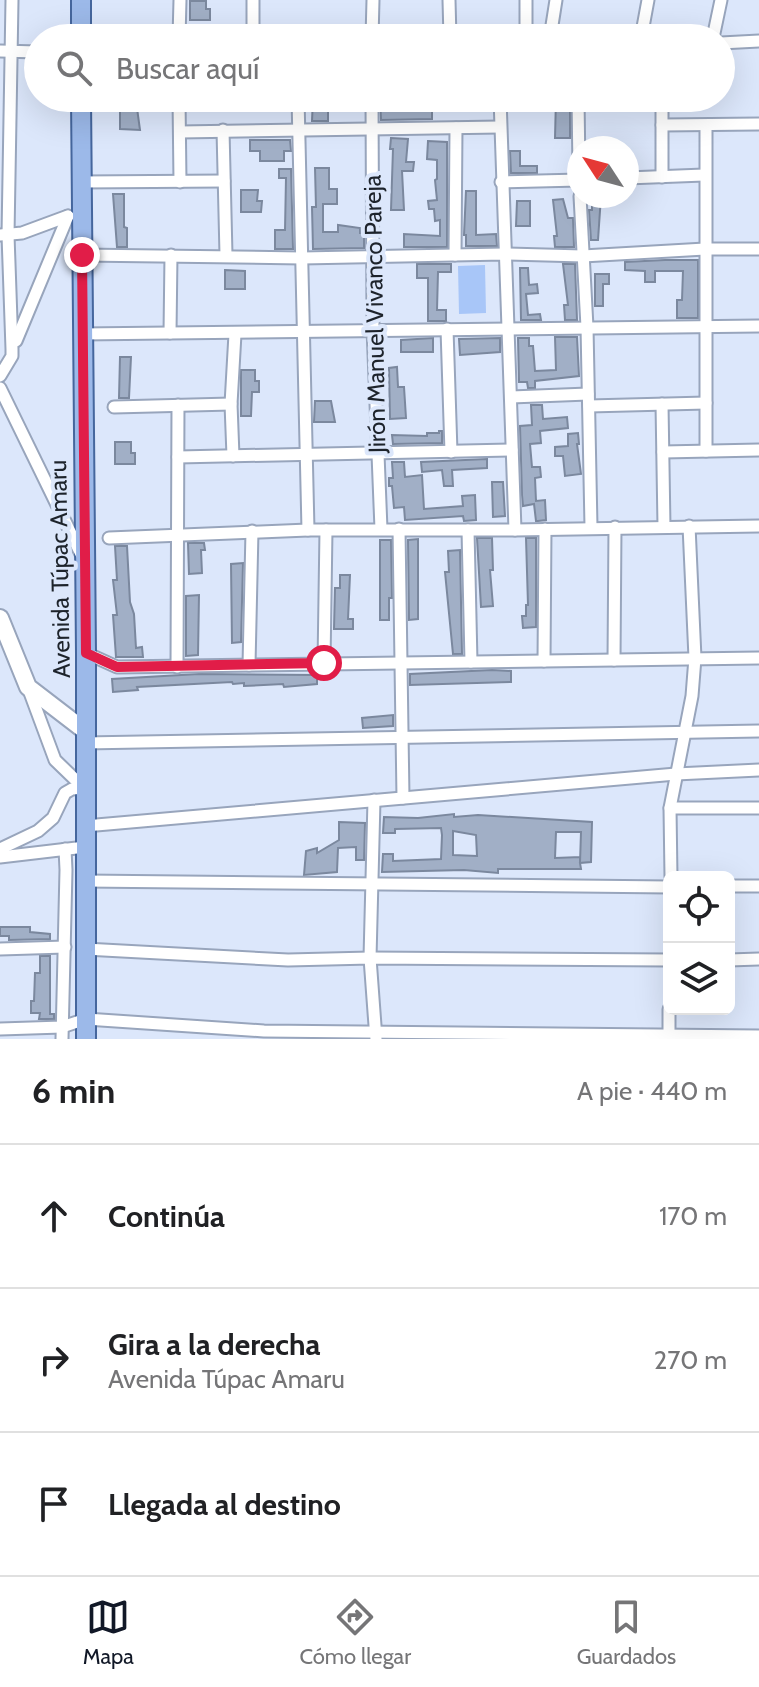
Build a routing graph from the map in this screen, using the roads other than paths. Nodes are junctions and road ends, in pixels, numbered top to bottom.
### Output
1 (12, 0) edge
2 (81, 0) edge
3 (180, 0) edge
4 (253, 0) edge
5 (373, 0) edge
6 (449, 0) edge
7 (526, 0) edge
8 (556, 0) edge
9 (648, 0) edge
10 (721, 0) edge
11 (81, 24) edge
12 (179, 24) edge
13 (253, 24) edge
14 (372, 24) edge
15 (450, 24) edge
16 (526, 24) edge
17 (552, 24) edge
18 (644, 24) edge
19 (716, 24) edge
20 (759, 41) edge
21 (735, 42) edge
22 (6, 51) edge
23 (81, 112) edge
24 (179, 112) edge
25 (298, 112) edge
26 (372, 112) edge
27 (500, 112) edge
28 (578, 112) edge
29 (662, 112) edge
30 (759, 124) edge
31 (662, 125) junction
32 (706, 126) junction
33 (500, 127) junction
34 (373, 128) junction
35 (456, 128) junction
36 (223, 130) junction
37 (298, 130) junction
38 (180, 132) junction
39 (579, 136) edge
40 (704, 175) junction
41 (662, 177) junction
42 (639, 178) edge
43 (567, 180) edge
44 (224, 181) junction
45 (81, 182) junction
46 (180, 182) junction
47 (501, 182) junction
48 (581, 208) edge
49 (75, 211) junction
50 (4, 235) edge
51 (705, 249) junction
52 (759, 249) edge
53 (504, 254) junction
54 (82, 255) junction
55 (171, 255) junction
56 (226, 255) junction
57 (455, 255) junction
58 (373, 256) junction
59 (583, 256) junction
60 (302, 258) junction
61 (706, 325) junction
62 (759, 326) edge
63 (587, 327) junction
64 (373, 329) junction
65 (447, 329) junction
66 (507, 329) junction
67 (304, 330) junction
68 (170, 333) junction
69 (82, 334) junction
70 (235, 334) junction
71 (12, 349) junction
72 (0, 376) edge
73 (0, 388) edge
74 (511, 397) junction
75 (588, 400) junction
76 (706, 403) junction
77 (231, 404) junction
78 (662, 404) junction
79 (178, 405) junction
80 (114, 407) dead end
81 (512, 450) junction
82 (759, 450) edge
83 (706, 451) junction
84 (451, 452) junction
85 (663, 452) junction
86 (377, 453) junction
87 (233, 456) junction
88 (308, 456) junction
89 (178, 457) junction
90 (689, 526) junction
91 (759, 526) edge
92 (591, 527) junction
93 (615, 527) junction
94 (664, 527) junction
95 (381, 529) junction
96 (399, 529) junction
97 (545, 529) junction
98 (308, 530) junction
99 (326, 530) junction
100 (468, 530) junction
101 (515, 530) junction
102 (252, 531) junction
103 (179, 533) junction
104 (109, 538) dead end
105 (83, 559) junction
106 (0, 618) edge
107 (86, 653) junction
108 (695, 658) junction
109 (759, 658) edge
110 (614, 660) junction
111 (544, 661) junction
112 (471, 662) junction
113 (324, 663) junction
114 (401, 663) junction
115 (249, 665) junction
116 (177, 667) junction
117 (28, 687) junction
118 (759, 731) edge
119 (685, 733) junction
120 (84, 737) junction
121 (402, 738) junction
122 (759, 770) edge
123 (676, 774) junction
124 (84, 788) junction
125 (403, 798) junction
126 (374, 800) junction
127 (670, 808) junction
128 (759, 808) edge
129 (85, 826) junction
130 (85, 847) junction
131 (0, 849) edge
132 (65, 849) junction
133 (0, 857) edge
134 (671, 871) edge
135 (85, 881) junction
136 (371, 883) junction
137 (735, 886) edge
138 (759, 886) edge
139 (663, 887) edge
140 (65, 947) junction
141 (0, 949) edge
142 (85, 949) junction
143 (370, 958) junction
144 (759, 959) edge
145 (663, 960) edge
146 (735, 960) edge
147 (669, 1015) edge
148 (86, 1019) junction
149 (186, 1026) junction
150 (0, 1029) edge
151 (62, 1033) edge
152 (376, 1036) edge
153 (759, 1036) edge
154 (670, 1037) edge
155 (86, 1039) edge
156 (186, 1039) edge

1 - 22 street
2 - 11 main road
3 - 12 street
4 - 13 street
5 - 14 street
6 - 15 street
7 - 16 street
8 - 17 street
9 - 18 street
10 - 19 street
20 - 21 street
22 - 50 street
23 - 45 main road, Avenida Túpac Amaru
24 - 38 street
25 - 37 street
26 - 34 street, Jirón Manuel Vivanco Pareja
27 - 33 street
28 - 39 street
29 - 31 street
30 - 32 street
31 - 32 street
31 - 41 street
32 - 40 street
33 - 35 street
33 - 47 street
34 - 35 street
34 - 37 street
34 - 58 street, Jirón Manuel Vivanco Pareja
35 - 57 street
36 - 37 street
36 - 38 street
36 - 44 street
37 - 60 street
38 - 46 street
40 - 41 street
40 - 51 street
41 - 42 street
43 - 47 street
44 - 46 street
44 - 56 street
45 - 46 street
45 - 49 main road, Avenida Túpac Amaru
47 - 53 street
48 - 59 street
49 - 50 street
49 - 54 main road, Avenida Túpac Amaru
49 - 71 street
50 - 71 street
51 - 52 street
51 - 59 street
51 - 61 street
53 - 57 street
53 - 59 street
53 - 66 street
54 - 55 street
54 - 69 main road, Avenida Túpac Amaru
55 - 56 street
55 - 68 street
56 - 60 street
57 - 58 street
58 - 60 street
58 - 64 street, Jirón Manuel Vivanco Pareja
59 - 63 street
60 - 67 street
61 - 62 street
61 - 63 street
61 - 76 street
63 - 66 street
63 - 75 street
64 - 65 street
64 - 67 street
64 - 86 street, Jirón Manuel Vivanco Pareja
65 - 66 street
65 - 84 street
66 - 74 street
67 - 70 street
67 - 88 street
68 - 69 street
68 - 70 street
69 - 105 main road, Avenida Túpac Amaru
70 - 77 street
71 - 72 street
73 - 105 street
74 - 75 street
74 - 81 street
75 - 78 street
75 - 92 street
76 - 78 street
76 - 83 street
77 - 79 street
77 - 87 street
78 - 85 street
79 - 80 street
79 - 89 street
81 - 84 street
81 - 101 street
82 - 83 street
83 - 85 street
84 - 86 street
85 - 94 street
86 - 88 street
86 - 95 street, Jirón Manuel Vivanco Pareja
87 - 88 street
87 - 89 street
88 - 98 street
89 - 103 street
90 - 91 street
90 - 94 street
90 - 108 street
92 - 93 street
92 - 97 street
93 - 94 street
93 - 110 street
95 - 96 street
95 - 99 street
96 - 100 street
96 - 114 street
97 - 101 street
97 - 111 street
98 - 99 street
98 - 102 street
99 - 113 street
100 - 101 street
100 - 112 street
102 - 103 street
102 - 115 street
103 - 104 street
103 - 116 street
105 - 107 main road, Avenida Túpac Amaru
106 - 117 street
107 - 116 street
107 - 120 main road, Avenida Túpac Amaru
108 - 109 street
108 - 110 street
108 - 119 street
110 - 111 street
111 - 112 street
112 - 114 street
113 - 114 street
113 - 115 street
114 - 121 street
115 - 116 street
117 - 120 street
117 - 124 street
118 - 119 street
119 - 121 street
119 - 123 street
120 - 121 street
120 - 124 main road, Avenida Túpac Amaru
121 - 125 street
122 - 123 street
123 - 125 street
123 - 127 street
124 - 129 main road, Avenida Túpac Amaru
124 - 131 street
125 - 126 street
126 - 129 street
126 - 136 street
127 - 128 street
127 - 134 street
129 - 130 main road, Avenida Túpac Amaru
130 - 132 street
130 - 135 main road, Avenida Túpac Amaru
132 - 133 street
132 - 140 street
135 - 136 street
135 - 142 main road, Avenida Túpac Amaru
136 - 139 street
136 - 143 street
137 - 138 street
140 - 141 street
140 - 151 street
142 - 143 street
142 - 148 main road, Avenida Túpac Amaru
143 - 145 street
143 - 152 street
144 - 146 street
147 - 154 street
148 - 149 street
148 - 151 street
148 - 155 main road, Avenida Túpac Amaru
149 - 152 street
149 - 156 street
150 - 151 street
152 - 154 street
153 - 154 street

